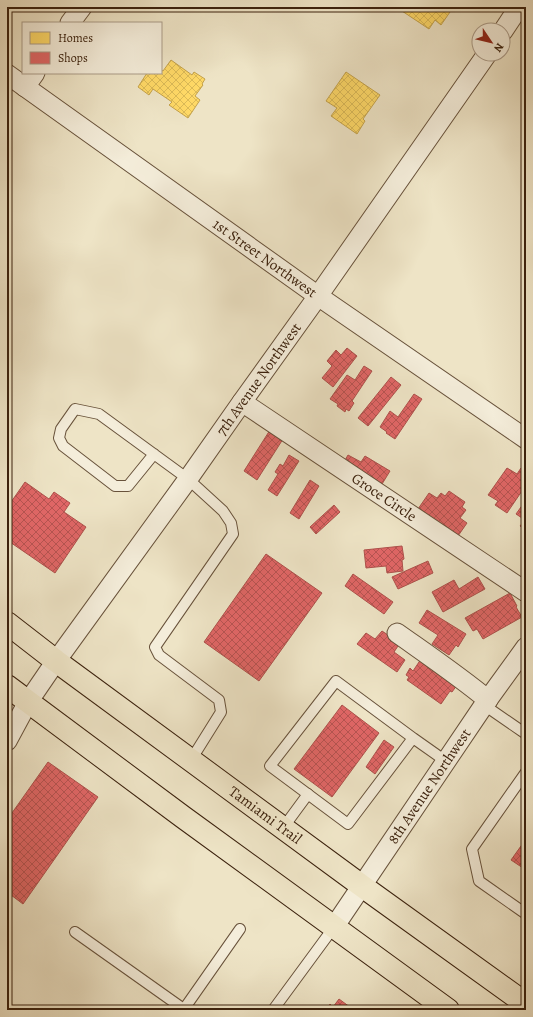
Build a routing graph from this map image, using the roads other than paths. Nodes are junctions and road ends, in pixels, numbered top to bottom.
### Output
1 (82, 7) edge
2 (519, 7) edge
3 (71, 22) edge
4 (509, 22) edge
5 (481, 62) edge
6 (7, 74) edge
7 (30, 80) edge
8 (318, 296) junction
9 (242, 402) junction
10 (526, 439) edge
11 (154, 454) junction
12 (188, 479) junction
13 (526, 592) edge
14 (7, 623) edge
15 (397, 633) dead end
16 (526, 647) edge
17 (56, 661) junction
18 (7, 686) edge
19 (28, 702) junction
20 (486, 703) junction
21 (526, 734) edge
22 (413, 738) junction
23 (7, 741) edge
24 (191, 760) junction
25 (447, 762) junction
26 (526, 772) edge
27 (308, 794) junction
28 (283, 828) junction
29 (362, 886) junction
30 (526, 914) edge
31 (334, 927) junction
32 (240, 929) dead end
33 (75, 932) dead end
34 (526, 1004) edge
35 (184, 1010) edge
36 (273, 1010) edge
37 (448, 1010) edge

1 - 3 street
2 - 4 street
5 - 8 street, 7th Avenue Northwest
6 - 7 street, 1st Street Northwest
7 - 8 street, 1st Street Northwest
8 - 9 street, 7th Avenue Northwest
8 - 10 street, 1st Street Northwest
9 - 12 street, 7th Avenue Northwest
9 - 13 street, Groce Circle
11 - 11 lane
11 - 12 lane
12 - 17 street, 7th Avenue Northwest
12 - 24 lane
14 - 17 main road, Tamiami Trail
15 - 20 street
16 - 20 street, 8th Avenue Northwest
17 - 19 street, 7th Avenue Northwest
17 - 24 main road, Tamiami Trail
18 - 19 main road
19 - 23 street, 7th Avenue Northwest
19 - 31 main road
20 - 21 lane
20 - 25 street, 8th Avenue Northwest
22 - 25 lane
22 - 27 lane
22 - 27 lane
24 - 28 main road, Tamiami Trail
25 - 29 street, 8th Avenue Northwest
26 - 30 lane
27 - 28 lane
28 - 29 main road, Tamiami Trail
29 - 31 street, 8th Avenue Northwest
29 - 34 main road, Tamiami Trail
31 - 36 lane
31 - 37 main road
32 - 35 lane
33 - 35 lane

